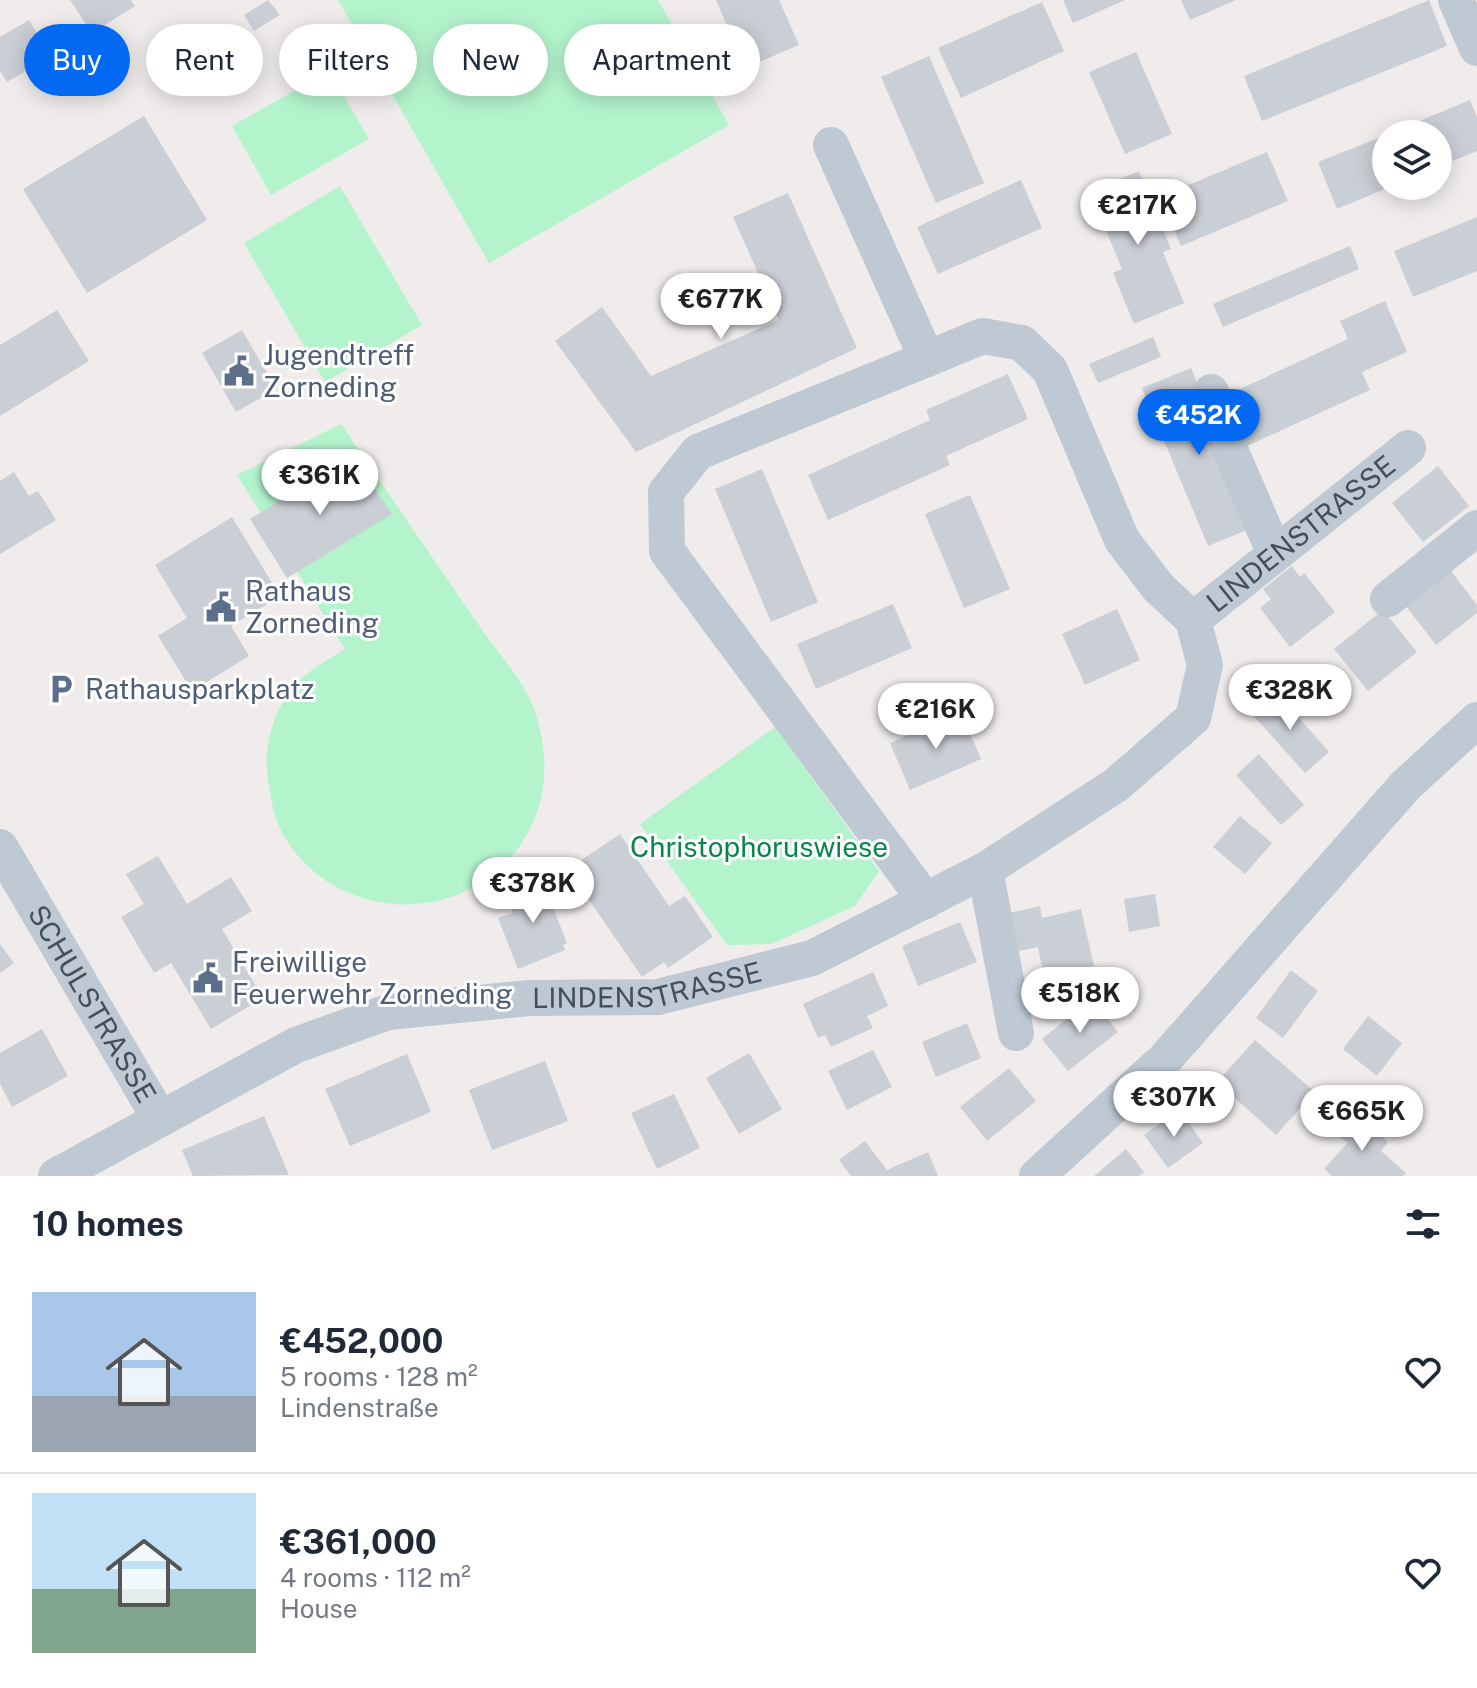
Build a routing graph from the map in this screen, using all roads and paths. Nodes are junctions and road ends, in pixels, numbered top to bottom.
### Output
1 (1456, 0) edge
2 (1477, 48) edge
3 (831, 145) dead end
4 (927, 359) junction
5 (1211, 392) dead end
6 (1408, 448) dead end
7 (1477, 528) edge
8 (1275, 554) junction
9 (1388, 599) dead end
10 (1193, 620) junction
11 (1477, 720) edge
12 (0, 847) edge
13 (985, 870) junction
14 (926, 901) junction
15 (1016, 1033) dead end
16 (160, 1119) junction
17 (56, 1176) edge
18 (1037, 1176) edge

1 - 2 street
3 - 4 street
4 - 10 street, LINDENSTRASSE
4 - 14 street, LINDENSTRASSE
5 - 8 street
6 - 8 street, LINDENSTRASSE
7 - 9 street
8 - 10 street, LINDENSTRASSE
10 - 13 street, LINDENSTRASSE
11 - 18 street
12 - 16 street, SCHULSTRASSE
13 - 14 street, LINDENSTRASSE
13 - 15 street
14 - 16 street, LINDENSTRASSE
16 - 17 street, LINDENSTRASSE

